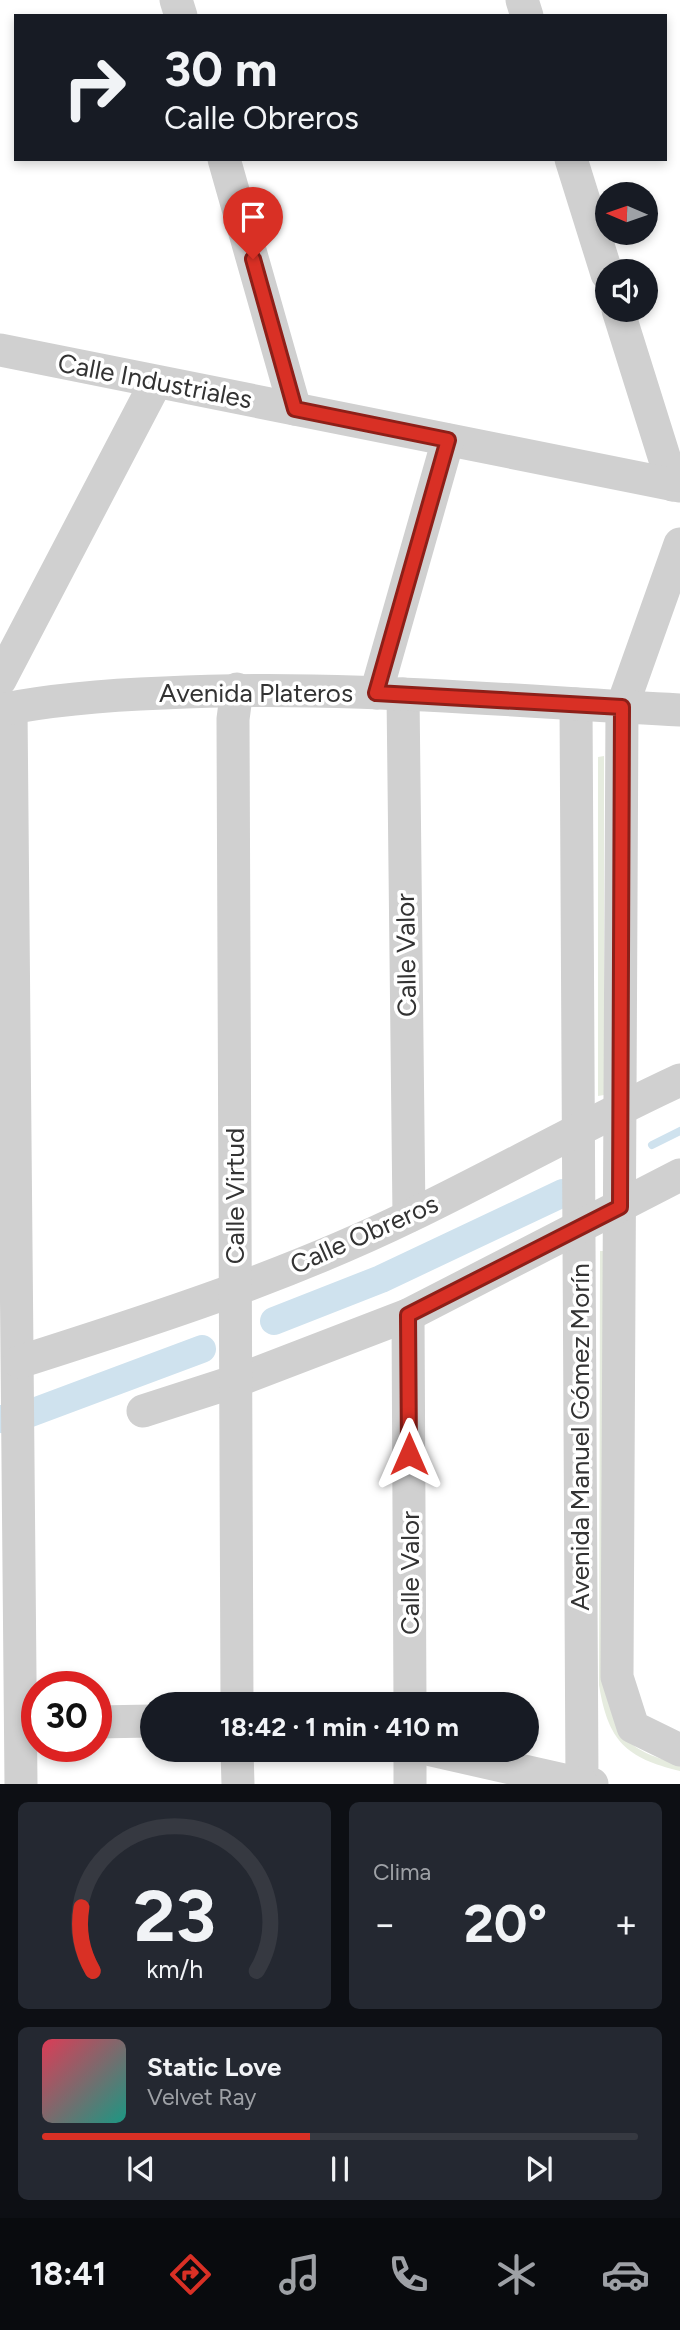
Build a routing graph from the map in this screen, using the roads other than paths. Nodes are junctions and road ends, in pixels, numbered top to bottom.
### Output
1 (225, 161) edge
2 (572, 161) edge
3 (602, 259) edge
4 (622, 322) edge
5 (0, 350) edge
6 (156, 382) junction
7 (295, 409) junction
8 (448, 440) junction
9 (676, 485) edge
10 (680, 544) edge
11 (237, 689) junction
12 (390, 693) junction
13 (4, 699) edge
14 (576, 704) junction
15 (622, 707) junction
16 (680, 710) edge
17 (8, 1023) edge
18 (680, 1080) edge
19 (621, 1107) junction
20 (578, 1128) junction
21 (680, 1175) edge
22 (620, 1207) junction
23 (410, 1216) junction
24 (579, 1228) junction
25 (236, 1290) junction
26 (408, 1315) junction
27 (19, 1362) junction
28 (236, 1381) junction
29 (143, 1411) dead end
30 (12, 1452) edge
31 (237, 1692) edge
32 (410, 1692) edge
33 (140, 1721) edge
34 (112, 1722) edge
35 (19, 1723) edge
36 (680, 1750) edge
37 (237, 1762) edge
38 (411, 1762) edge
39 (487, 1762) edge
40 (586, 1783) edge
41 (21, 1784) edge
42 (238, 1784) edge
43 (410, 1784) edge

1 - 7 street
2 - 3 street
4 - 9 street
5 - 6 street, Calle Industriales
6 - 7 street, Calle Industriales
6 - 13 street
7 - 8 street, Calle Industriales
8 - 9 street, Calle Industriales
8 - 12 street, Calle Valor
10 - 15 street, Avenida Manuel Gómez Morín
11 - 12 street, Avenida Plateros
11 - 13 street, Avenida Plateros
11 - 25 street, Calle Virtud
12 - 14 street, Avenida Plateros
12 - 23 street, Calle Valor
13 - 17 street
14 - 15 street, Avenida Plateros
14 - 20 street, Avenida Manuel Gómez Morín
15 - 16 street, Avenida Plateros
15 - 19 street, Avenida Manuel Gómez Morín
17 - 27 street
18 - 19 street, Calle Obreros
19 - 20 street, Calle Obreros
19 - 22 street, Avenida Manuel Gómez Morín
20 - 23 street, Calle Obreros
20 - 24 street, Avenida Manuel Gómez Morín
21 - 22 street
22 - 24 street
22 - 36 street, Avenida Manuel Gómez Morín
23 - 25 street, Calle Obreros
24 - 26 street
24 - 40 street, Avenida Manuel Gómez Morín
25 - 27 street, Calle Obreros
25 - 28 street, Calle Virtud
26 - 28 street
26 - 32 street, Calle Valor
27 - 30 street
28 - 29 street
28 - 31 street, Calle Virtud
30 - 35 street
33 - 34 street
35 - 41 street
37 - 42 street
38 - 43 street
39 - 40 street

